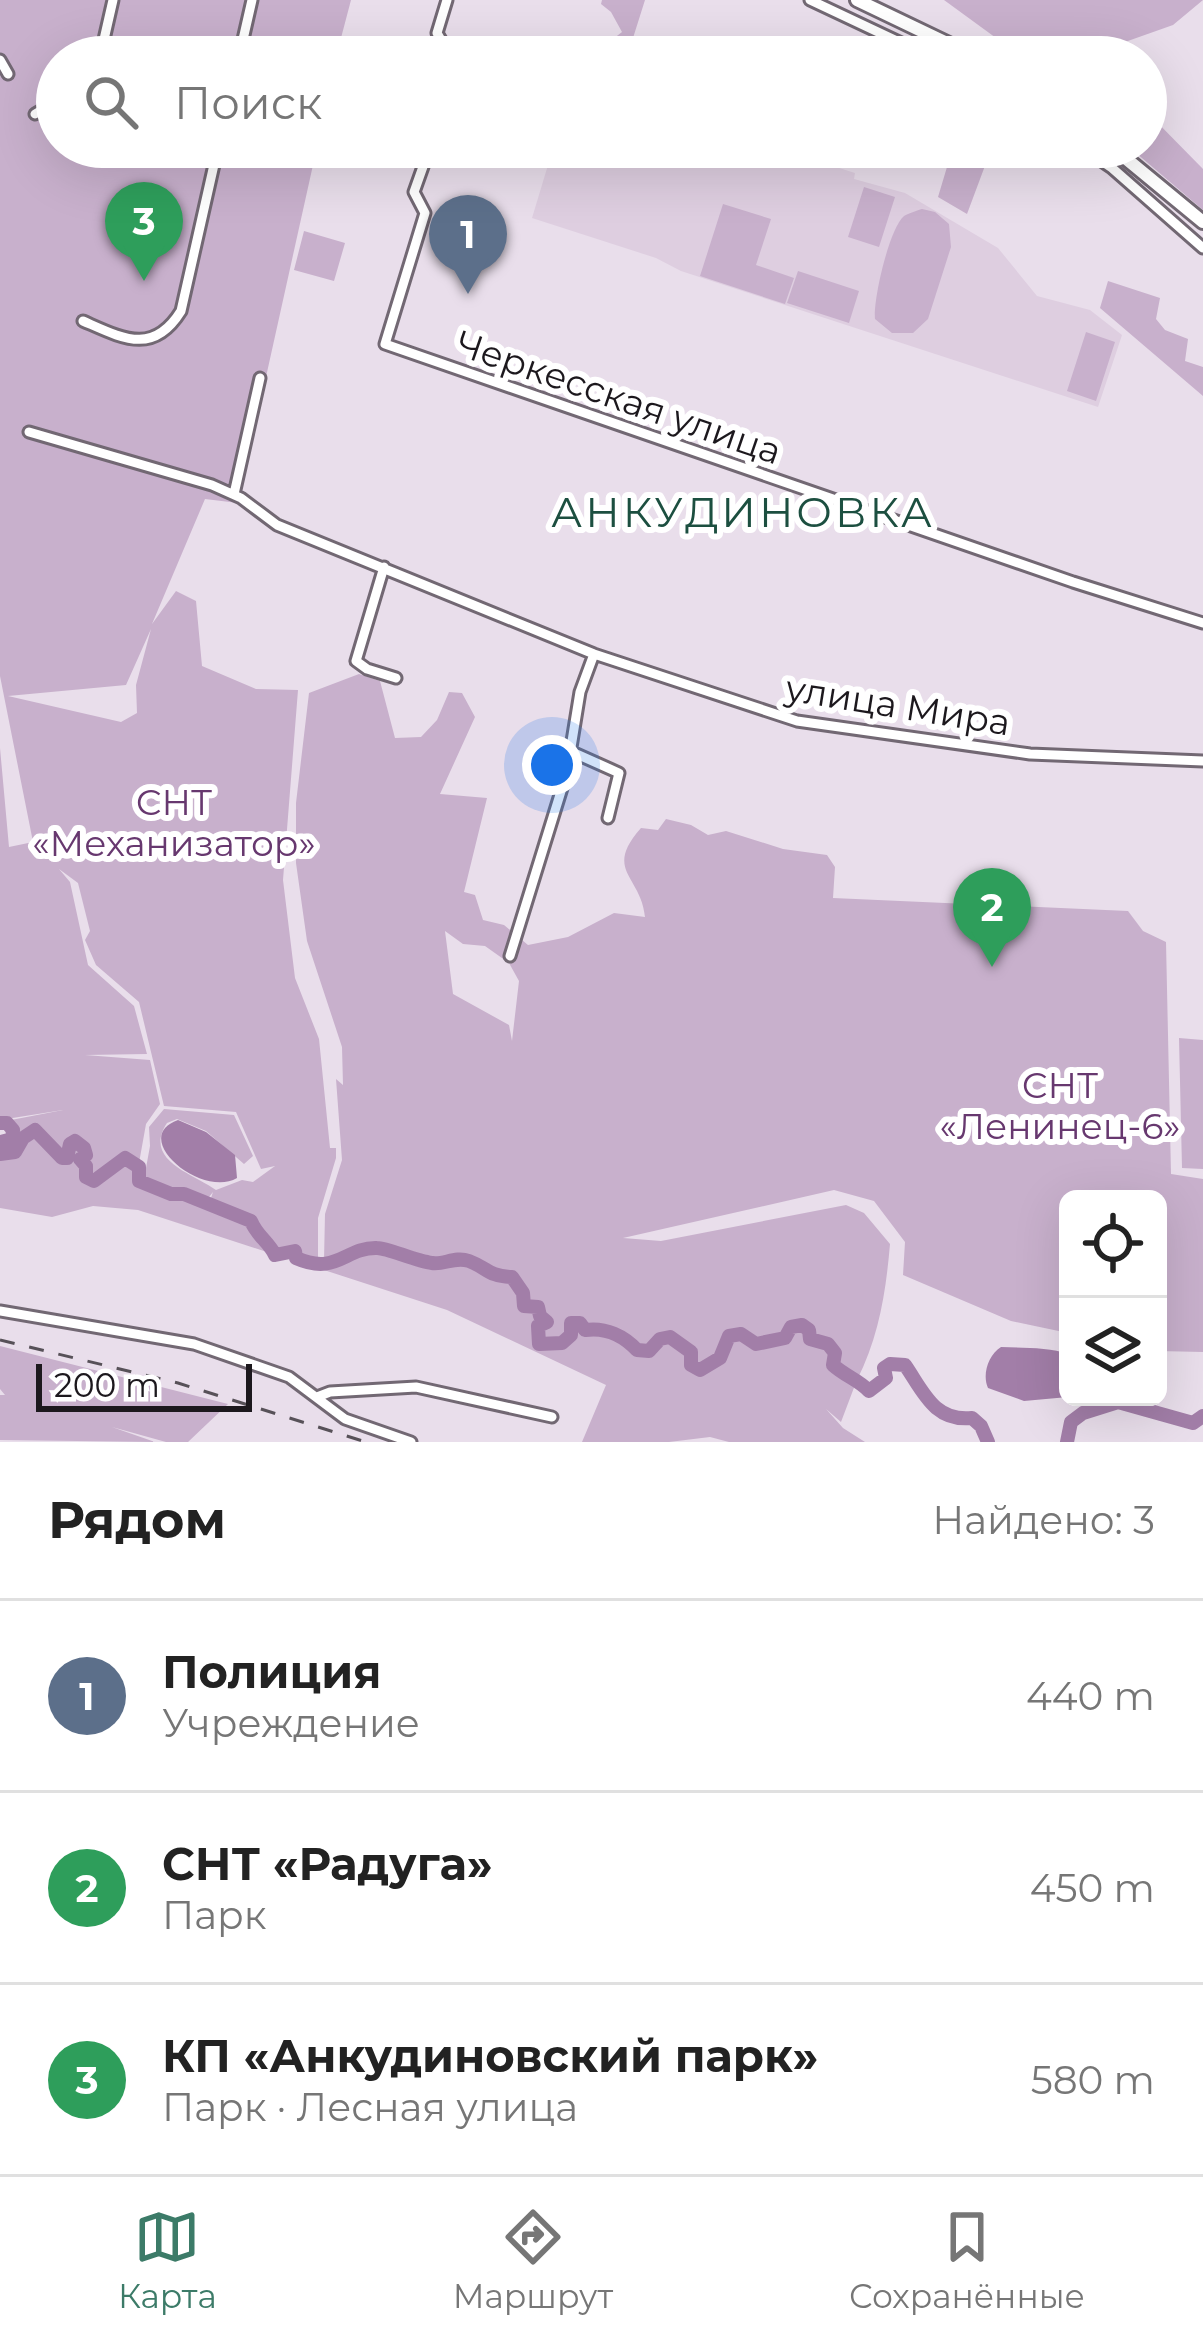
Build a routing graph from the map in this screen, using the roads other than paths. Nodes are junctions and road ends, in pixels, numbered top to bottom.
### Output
1 (113, 0) edge
2 (252, 0) edge
3 (447, 0) edge
4 (810, 0) edge
5 (857, 0) edge
6 (105, 36) edge
7 (244, 36) edge
8 (439, 36) edge
9 (887, 36) edge
10 (932, 36) edge
11 (0, 60) edge
12 (8, 74) dead end
13 (213, 168) edge
14 (422, 168) edge
15 (1112, 168) edge
16 (1137, 168) edge
17 (1203, 222) edge
18 (1203, 248) edge
19 (82, 321) dead end
20 (260, 378) dead end
21 (29, 432) dead end
22 (234, 494) junction
23 (384, 567) junction
24 (1203, 623) edge
25 (594, 654) junction
26 (396, 678) dead end
27 (570, 751) junction
28 (1203, 761) edge
29 (608, 818) dead end
30 (510, 956) dead end
31 (0, 1311) edge
32 (317, 1397) junction
33 (552, 1418) dead end
34 (411, 1442) edge

1 - 6 street
2 - 7 street
3 - 8 street
4 - 9 street
5 - 10 street
11 - 12 street
13 - 19 street
14 - 24 street, Черкесская улица
15 - 18 street
16 - 17 street
20 - 22 street
21 - 22 street, улица Мира
22 - 23 street, улица Мира
23 - 25 street, улица Мира
23 - 26 street
25 - 27 street
25 - 28 street, улица Мира
27 - 29 street
27 - 30 street
31 - 32 street
32 - 33 street
32 - 34 street

